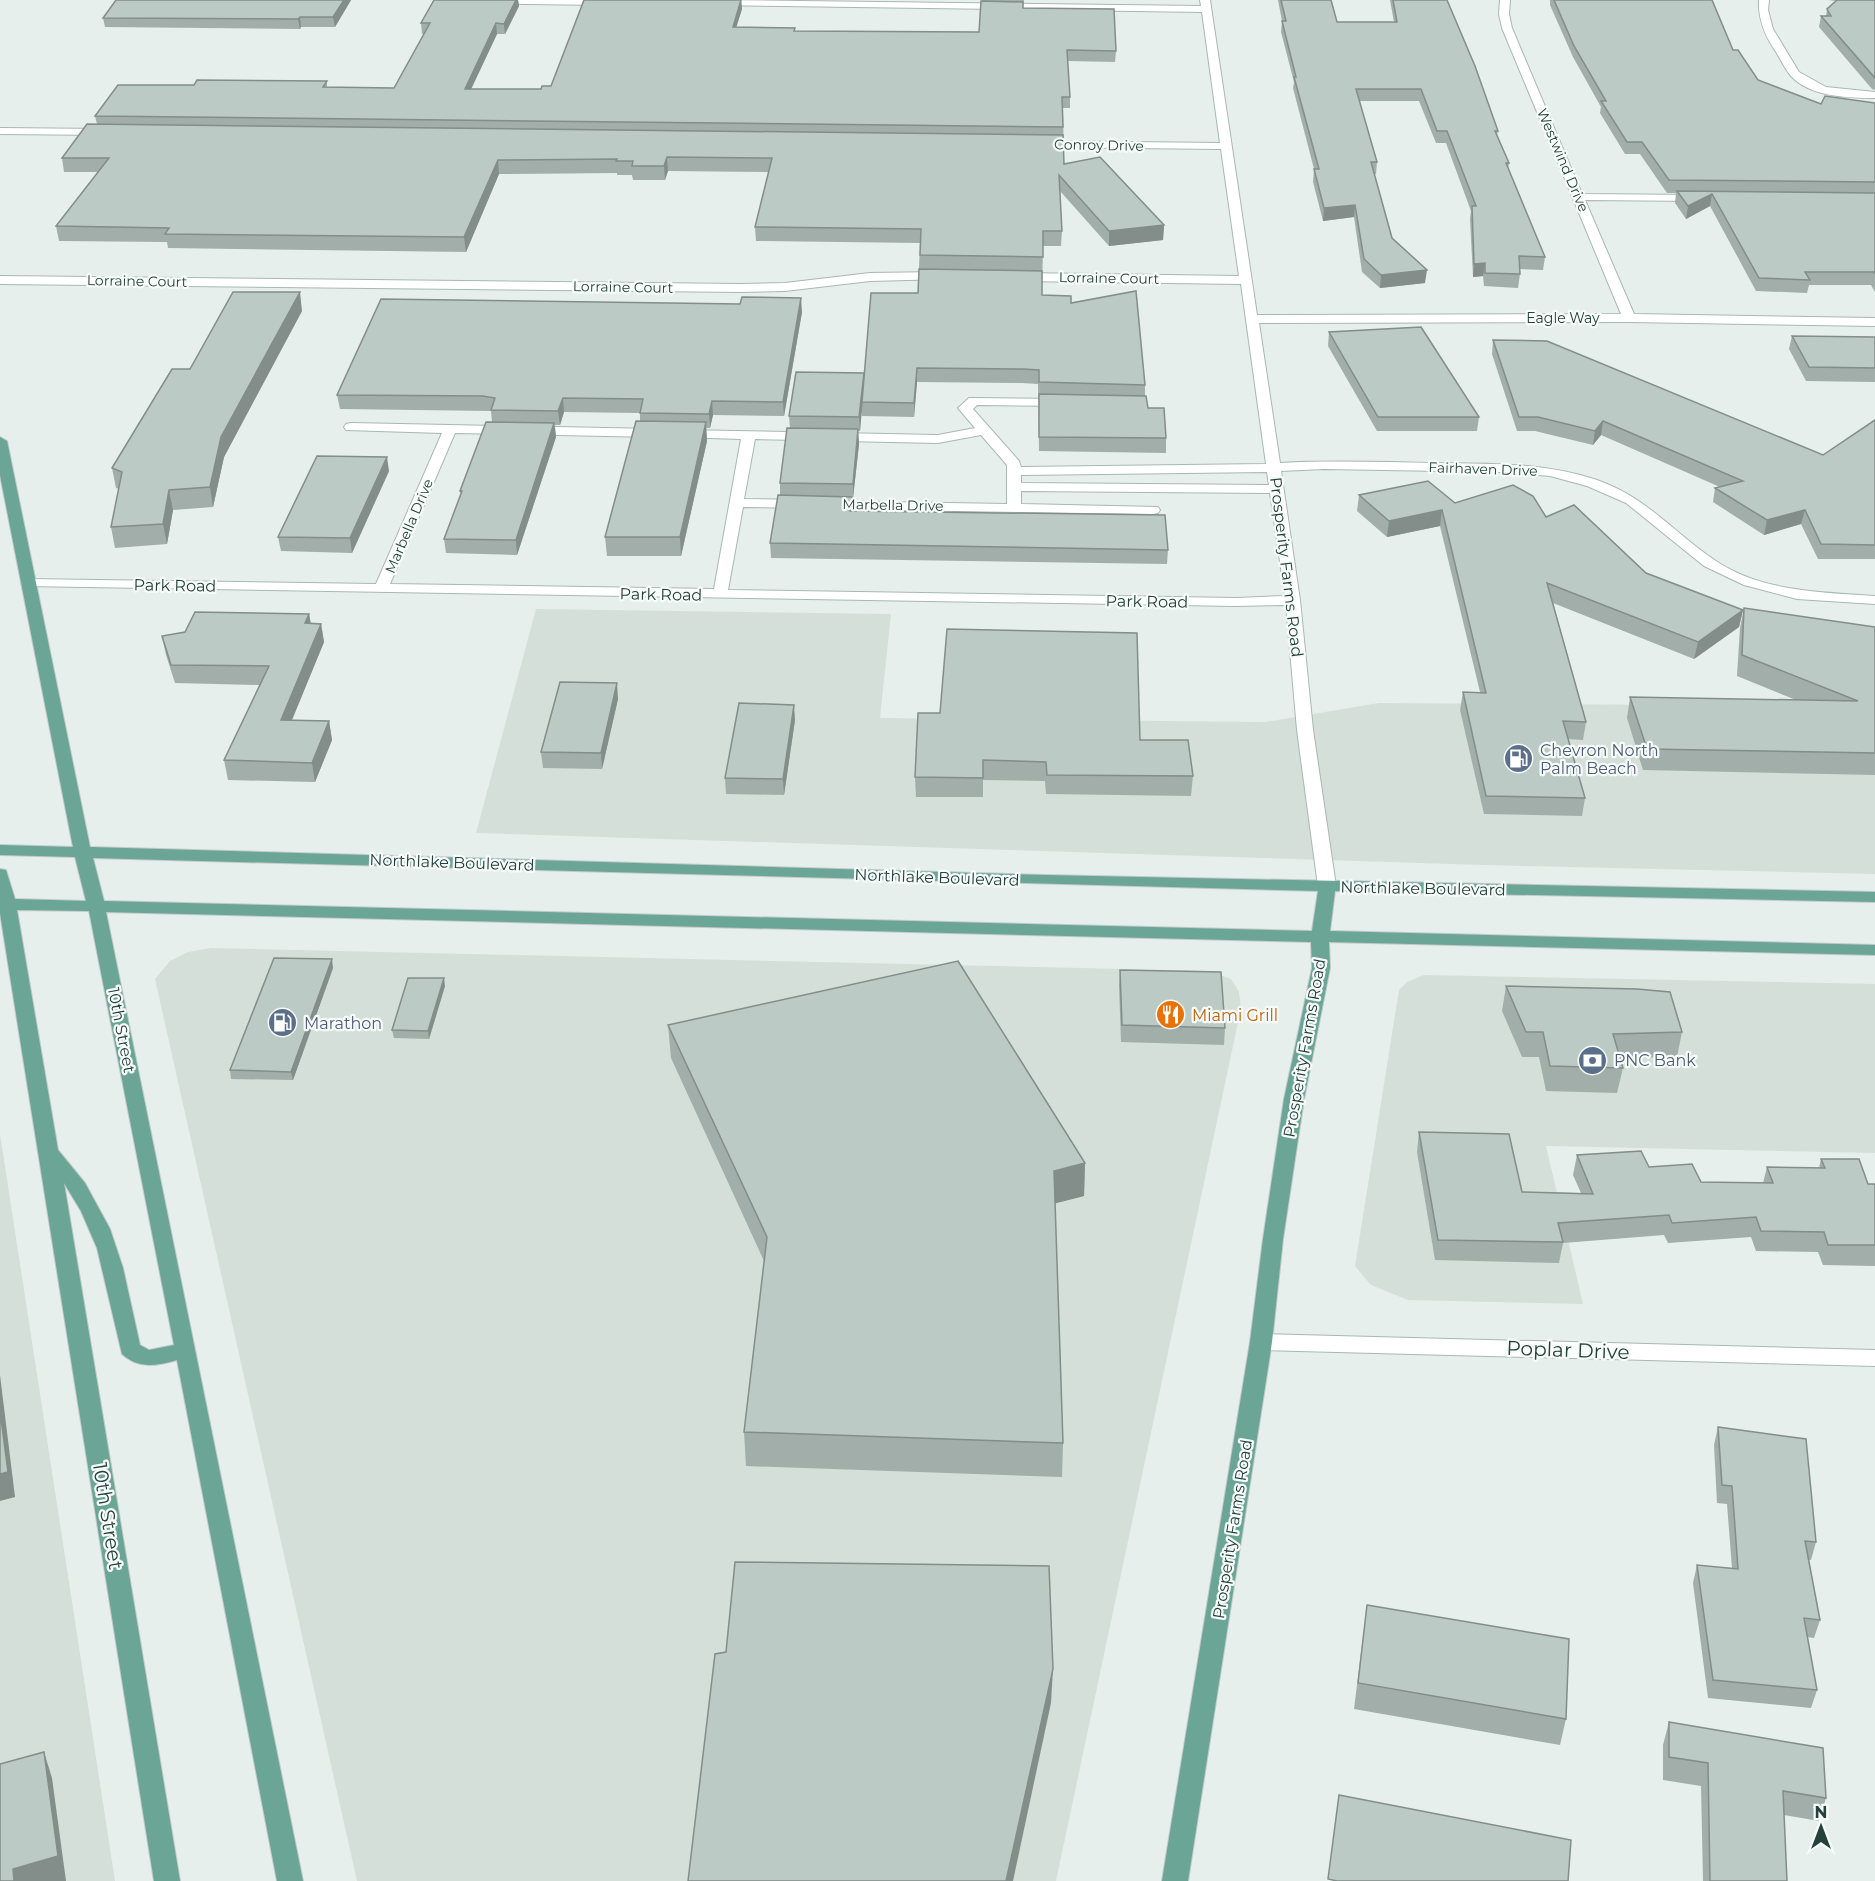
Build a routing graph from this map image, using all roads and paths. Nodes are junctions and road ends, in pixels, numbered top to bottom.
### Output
1 (453, 0) edge
2 (1505, 0) edge
3 (1764, 0) edge
4 (617, 2) edge
5 (711, 3) edge
6 (1206, 5) edge
7 (1875, 95) edge
8 (0, 131) edge
9 (116, 132) edge
10 (1032, 144) edge
11 (1227, 146) junction
12 (1579, 196) junction
13 (1710, 198) edge
14 (950, 276) edge
15 (1010, 277) edge
16 (0, 280) edge
17 (1246, 280) junction
18 (1629, 318) junction
19 (1252, 319) junction
20 (1875, 322) edge
21 (1077, 404) edge
22 (351, 427) dead end
23 (450, 429) junction
24 (984, 430) junction
25 (749, 435) junction
26 (0, 441) edge
27 (1274, 468) junction
28 (1014, 471) junction
29 (0, 485) edge
30 (1014, 487) junction
31 (1276, 489) junction
32 (736, 503) junction
33 (1014, 507) junction
34 (12, 508) junction
35 (1154, 510) dead end
36 (28, 583) junction
37 (381, 589) junction
38 (720, 595) junction
39 (1293, 600) junction
40 (1875, 600) edge
41 (0, 850) edge
42 (84, 853) junction
43 (0, 874) edge
44 (1327, 886) junction
45 (1875, 897) edge
46 (4, 904) edge
47 (98, 907) junction
48 (1320, 938) junction
49 (1875, 950) edge
50 (48, 1150) junction
51 (1261, 1342) junction
52 (185, 1350) junction
53 (1875, 1358) edge
54 (167, 1881) edge
55 (290, 1881) edge
56 (1175, 1881) edge

1 - 4 street
2 - 12 street, Westwind Drive
3 - 7 street
5 - 6 street
6 - 11 street, Prosperity Farms Road
8 - 9 street
10 - 11 street, Conroy Drive
11 - 17 street, Prosperity Farms Road
12 - 13 street
12 - 18 street, Westwind Drive
14 - 16 street, Lorraine Court
15 - 17 street, Lorraine Court
17 - 19 street, Prosperity Farms Road
18 - 19 street, Eagle Way
18 - 20 street, Eagle Way
19 - 27 street, Prosperity Farms Road
21 - 24 street
22 - 23 street
23 - 25 street
23 - 37 street, Marbella Drive
24 - 25 street
24 - 28 street
25 - 32 street
26 - 34 main road
27 - 28 street
27 - 31 street, Prosperity Farms Road
27 - 40 street, Fairhaven Drive
28 - 30 street
29 - 34 main road
30 - 31 street
30 - 33 street
31 - 39 street, Prosperity Farms Road
32 - 33 street, Marbella Drive
32 - 38 street
33 - 35 street, Marbella Drive
34 - 36 main road, 10th Street
36 - 37 street, Park Road
36 - 42 main road, 10th Street
37 - 38 street, Park Road
38 - 39 street, Park Road
39 - 44 street, Prosperity Farms Road
41 - 42 main road, Northlake Boulevard
42 - 44 main road, Northlake Boulevard
42 - 47 main road, 10th Street
43 - 46 main road, 10th Street
44 - 45 main road, Northlake Boulevard
44 - 48 main road, Prosperity Farms Road
46 - 47 main road
46 - 50 main road, 10th Street
47 - 48 main road
47 - 52 main road, 10th Street
48 - 49 main road
48 - 51 main road, Prosperity Farms Road
50 - 52 main road, 10th Street
50 - 54 main road, 10th Street
51 - 53 street, Poplar Drive
51 - 56 main road, Prosperity Farms Road
52 - 55 main road, 10th Street

